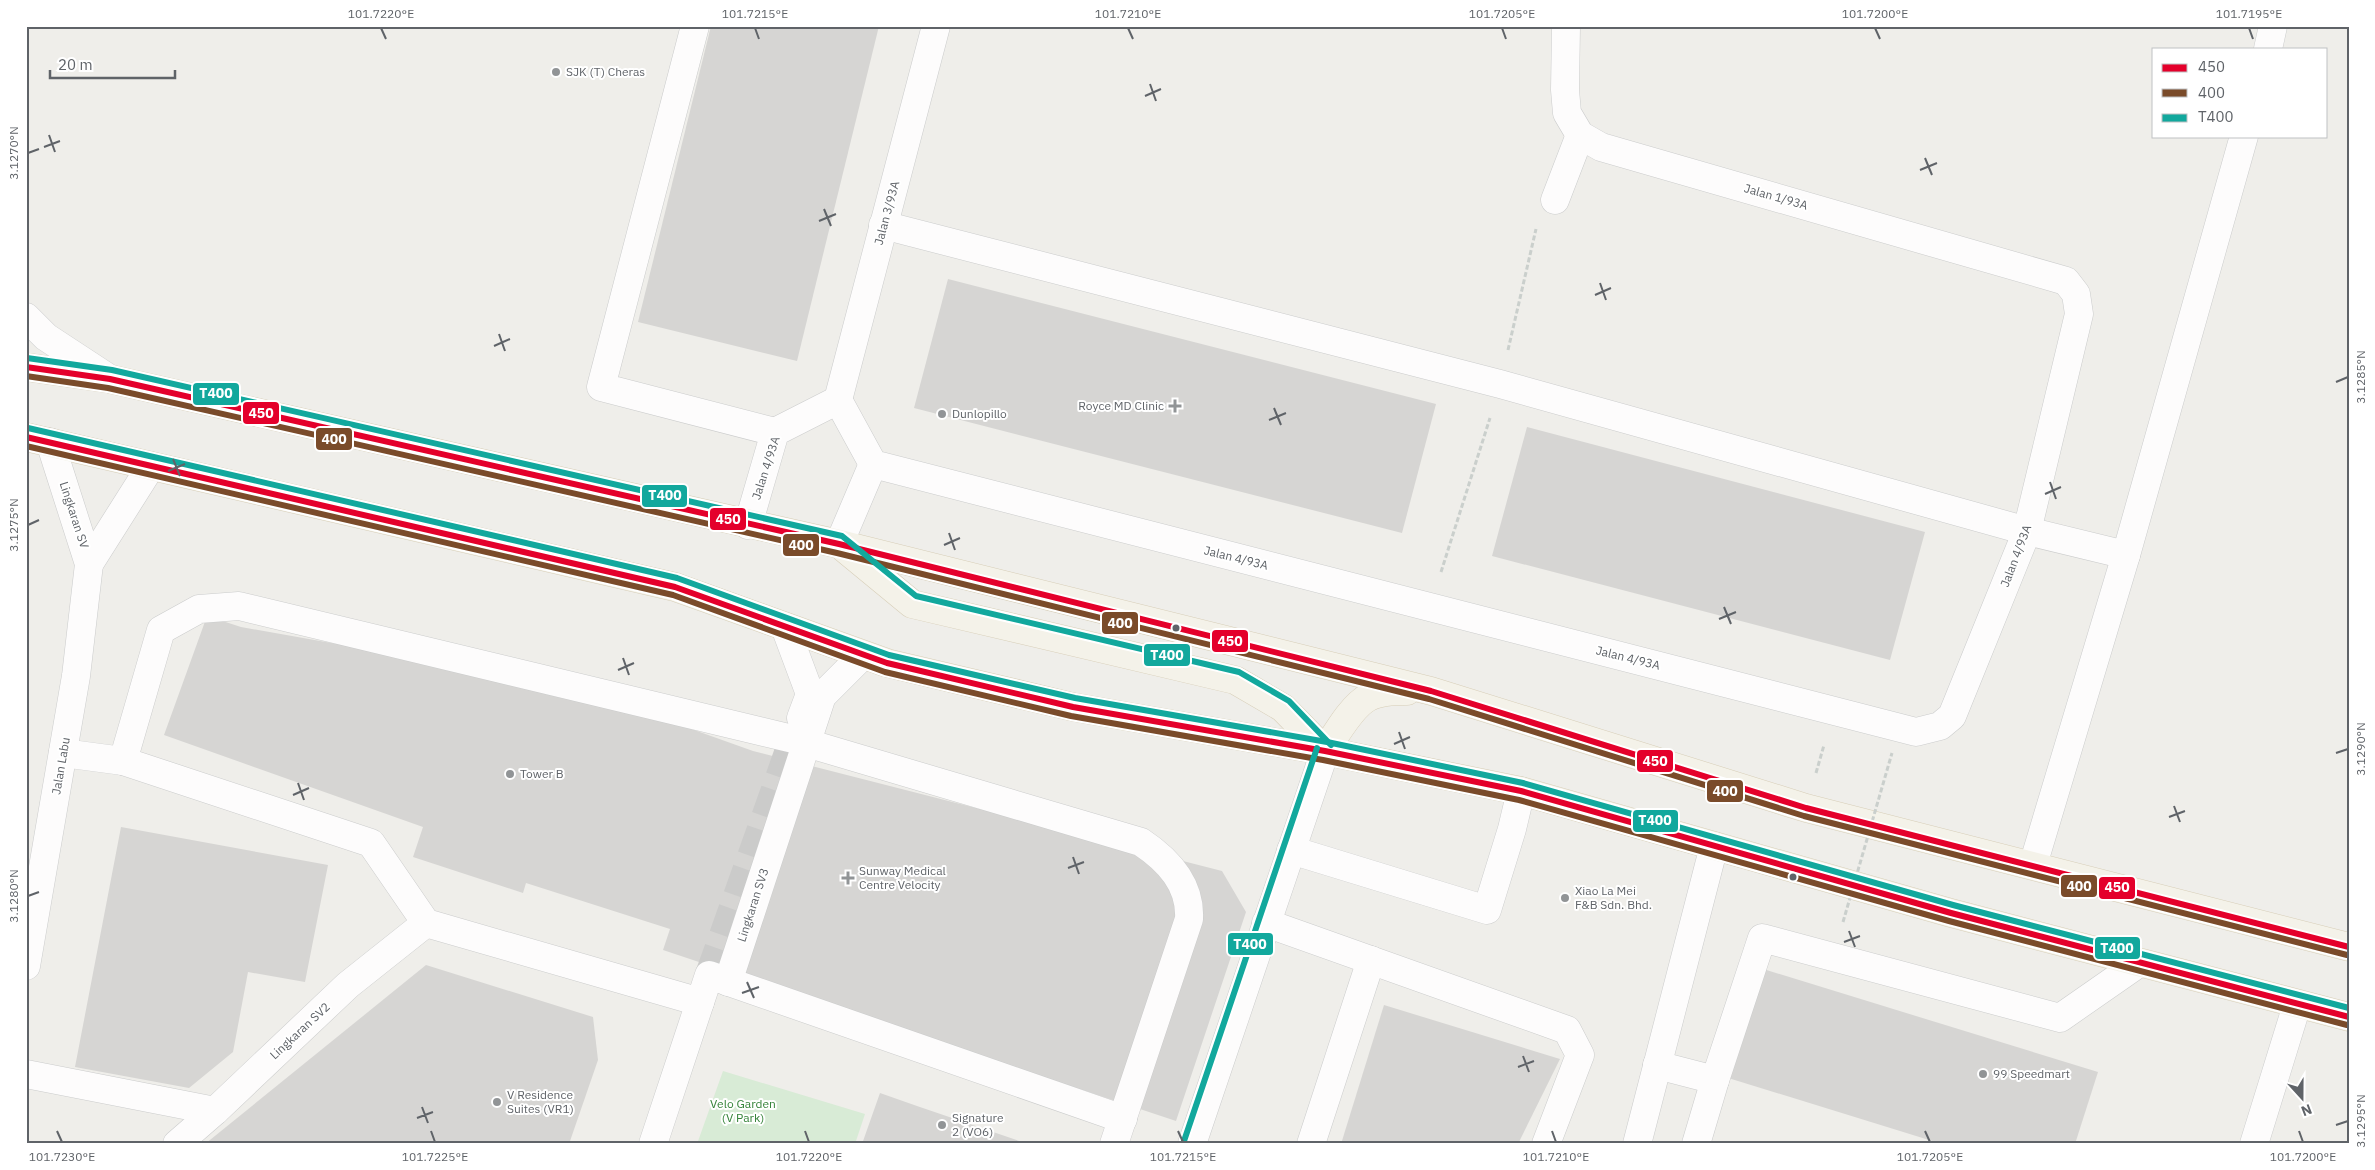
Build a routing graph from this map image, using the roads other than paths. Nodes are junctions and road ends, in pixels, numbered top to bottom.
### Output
1 (695, 26) edge
2 (936, 26) edge
3 (1566, 26) edge
4 (2273, 26) edge
5 (2268, 48) edge
6 (1580, 135) junction
7 (2243, 138) edge
8 (1555, 200) dead end
9 (884, 225) junction
10 (2076, 294) joint
11 (26, 317) edge
12 (26, 367) edge
13 (110, 379) junction
14 (838, 400) junction
15 (776, 432) junction
16 (38, 440) edge
17 (873, 464) junction
18 (150, 466) junction
19 (748, 524) junction
20 (2027, 531) junction
21 (839, 544) junction
22 (2126, 555) junction
23 (89, 564) junction
24 (785, 627) junction
25 (863, 655) junction
26 (1432, 691) junction
27 (796, 745) junction
28 (1325, 751) junction
29 (63, 752) junction
30 (123, 761) junction
31 (1521, 791) junction
32 (1714, 846) junction
33 (1291, 850) junction
34 (2032, 865) junction
35 (30, 921) edge
36 (426, 922) junction
37 (1266, 923) junction
38 (2349, 947) edge
39 (1371, 960) junction
40 (2139, 963) junction
41 (26, 966) edge
42 (728, 982) junction
43 (700, 1002) junction
44 (2297, 1004) junction
45 (2349, 1017) edge
46 (1657, 1065) junction
47 (26, 1074) edge
48 (1715, 1080) junction
49 (215, 1111) junction
50 (1118, 1131) edge
51 (177, 1144) edge
52 (653, 1144) edge
53 (1192, 1144) edge
54 (1311, 1144) edge
55 (1546, 1144) edge
56 (1637, 1144) edge
57 (1696, 1144) edge
58 (2254, 1144) edge

1 - 15 street
2 - 9 street, Jalan 3/93A
3 - 6 street
4 - 5 street
6 - 8 street
6 - 10 street, Jalan 1/93A
7 - 22 street
9 - 14 street, Jalan 3/93A
9 - 20 street
10 - 20 street, Jalan 4/93A
11 - 13 street
12 - 13 main road
13 - 19 main road
14 - 15 street, Jalan 4/93A
14 - 17 street
15 - 19 street, Jalan 4/93A
16 - 18 main road
16 - 23 street, Lingkaran SV
17 - 20 street, Jalan 4/93A
17 - 21 street
18 - 23 street, Lingkaran SV
18 - 24 main road
19 - 21 main road
20 - 22 street
21 - 26 main road
21 - 28 main road
22 - 34 street
23 - 29 street, Jalan Labu
24 - 25 main road
24 - 27 street, Lingkaran SV3
25 - 27 street, Lingkaran SV3
25 - 28 main road
26 - 28 main road
26 - 34 main road
27 - 30 street
27 - 42 street, Lingkaran SV3
27 - 50 street
28 - 31 main road
28 - 33 street
29 - 30 street
29 - 35 street, Jalan Labu
30 - 36 street
31 - 32 main road
31 - 33 street
32 - 40 main road
32 - 46 street
33 - 37 street
34 - 38 main road
35 - 41 street, Jalan Labu
36 - 43 street
36 - 49 street, Lingkaran SV2
37 - 39 street
37 - 53 street
39 - 54 street
39 - 55 street
40 - 44 main road
40 - 48 street
42 - 43 street
42 - 50 street
43 - 52 street
44 - 45 main road
44 - 58 street
46 - 48 street
46 - 56 street
47 - 49 street
48 - 57 street
49 - 51 street, Lingkaran SV2

